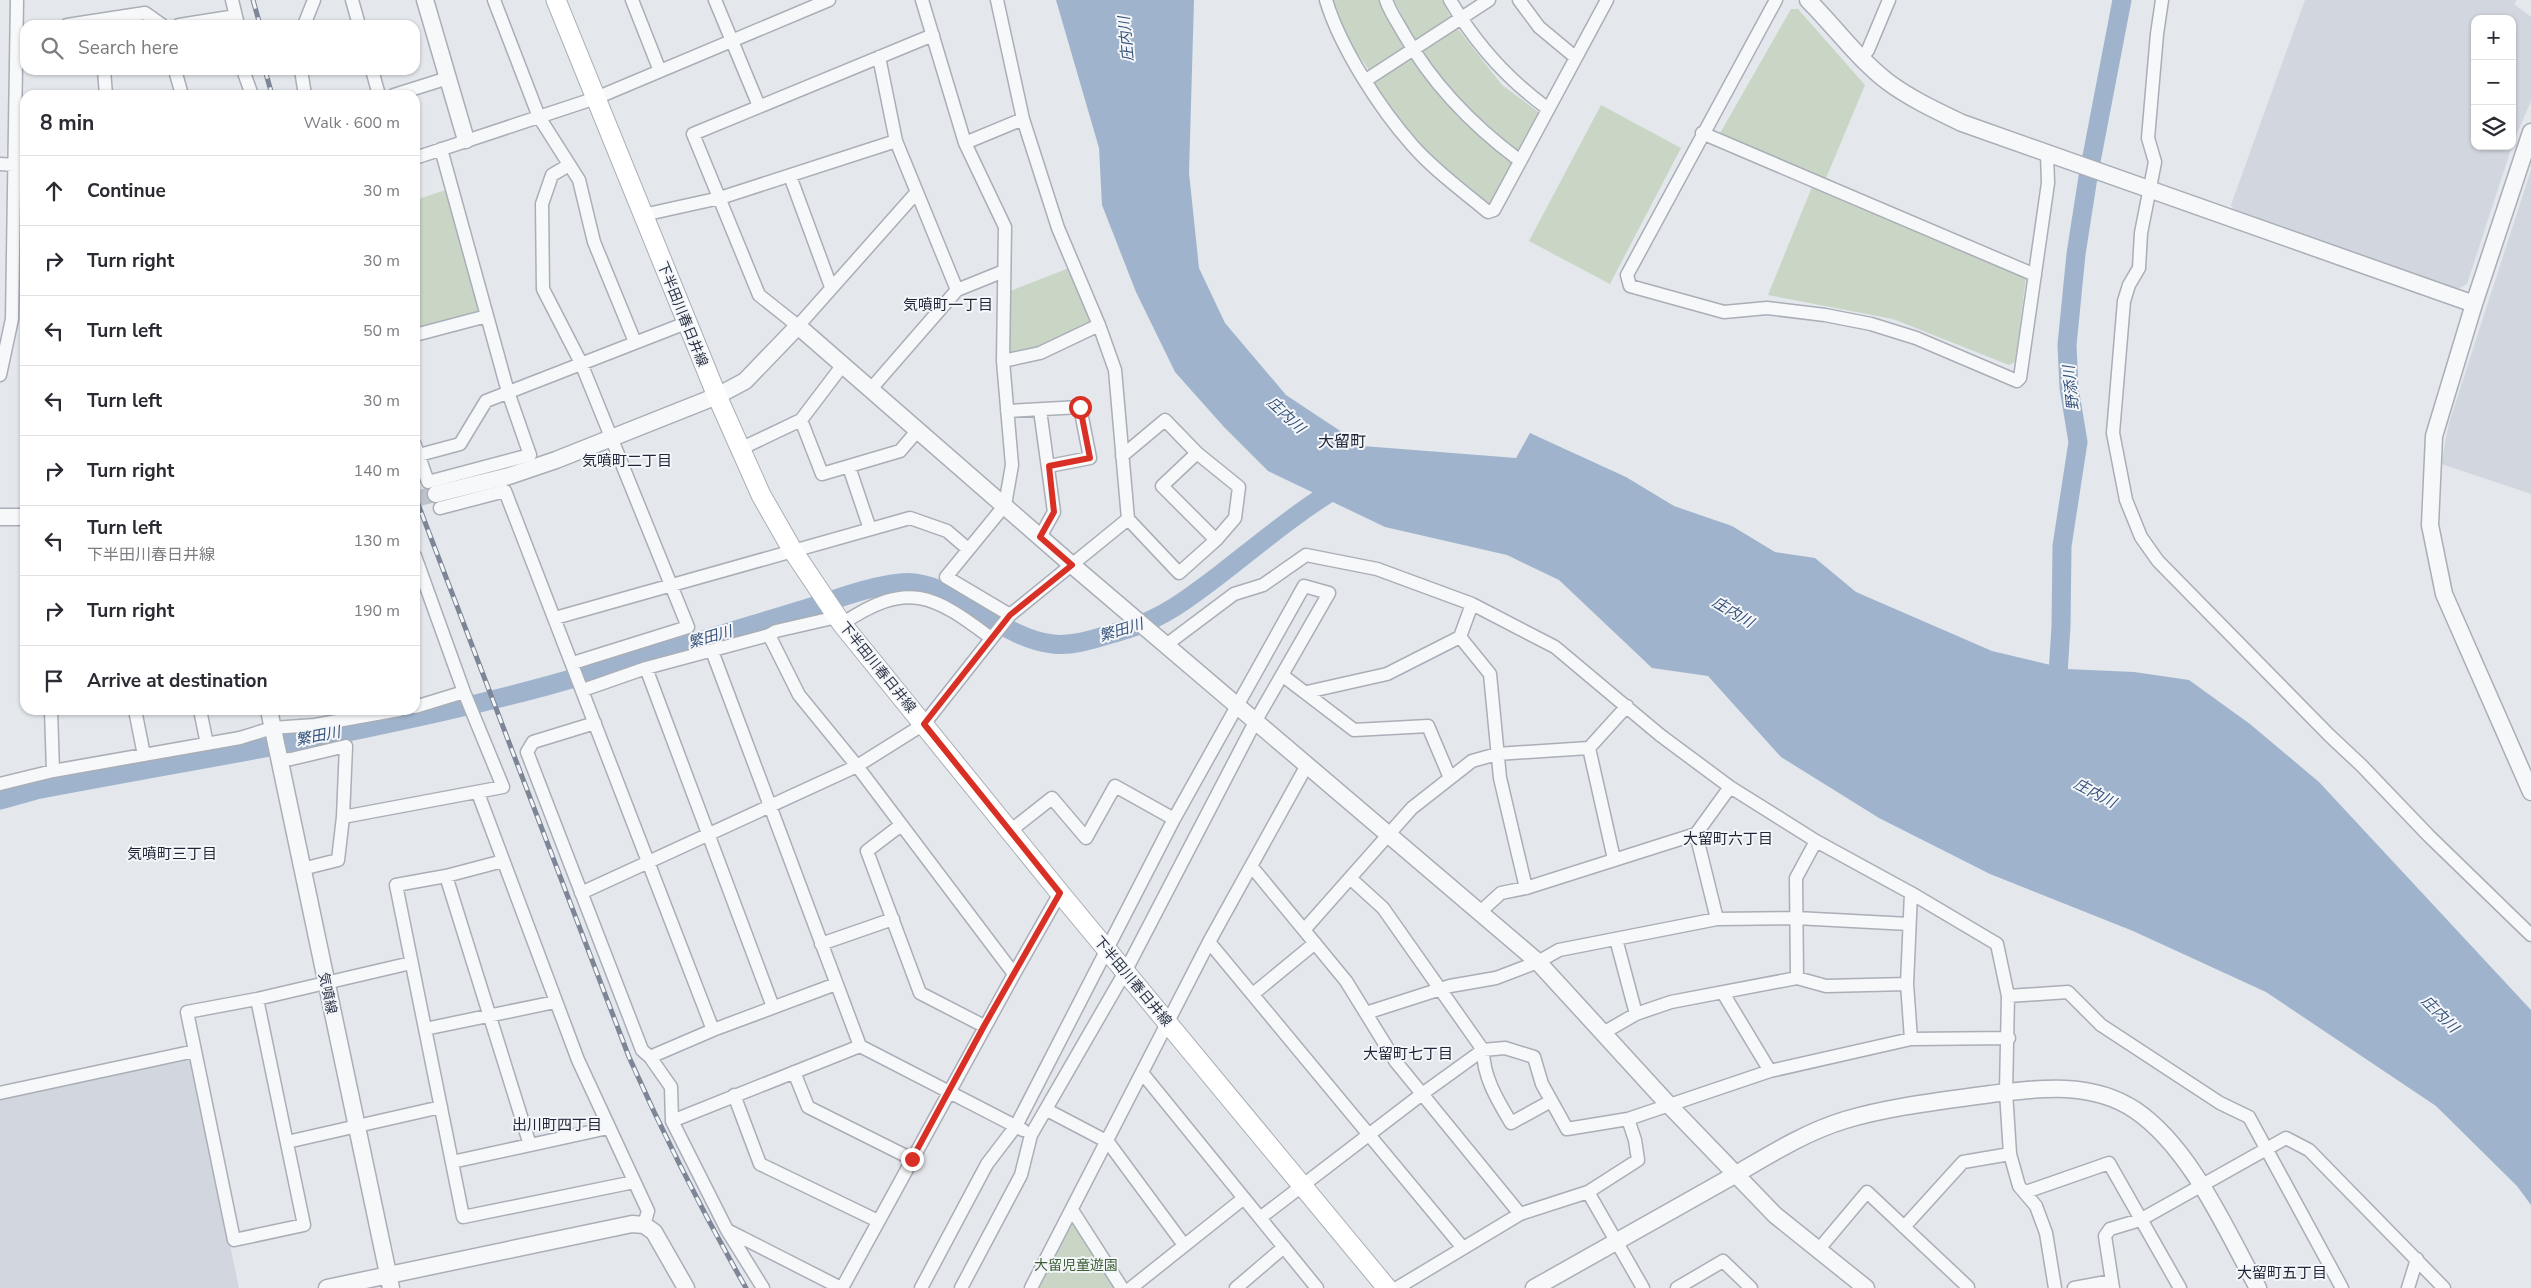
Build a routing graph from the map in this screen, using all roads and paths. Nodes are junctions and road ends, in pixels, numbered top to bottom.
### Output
1 (17, 0) edge
2 (143, 0) edge
3 (232, 0) edge
4 (314, 0) edge
5 (352, 0) edge
6 (425, 0) edge
7 (494, 0) edge
8 (556, 0) edge
9 (632, 0) edge
10 (715, 0) edge
11 (830, 0) edge
12 (922, 0) edge
13 (997, 0) edge
14 (1326, 0) edge
15 (1386, 0) edge
16 (1450, 0) edge
17 (1489, 0) edge
18 (1519, 0) edge
19 (1776, 0) edge
20 (1889, 0) edge
21 (2162, 0) edge
22 (1602, 2) edge
23 (1817, 4) edge
24 (145, 13) junction
25 (1461, 18) junction
26 (114, 20) edge
27 (155, 20) edge
28 (237, 20) edge
29 (306, 20) edge
30 (358, 20) edge
31 (20, 22) edge
32 (933, 35) junction
33 (732, 42) junction
34 (20, 49) edge
35 (1414, 51) junction
36 (879, 57) junction
37 (1575, 57) junction
38 (1862, 58) junction
39 (660, 71) junction
40 (104, 75) edge
41 (176, 75) edge
42 (245, 75) edge
43 (302, 75) edge
44 (373, 75) edge
45 (448, 78) junction
46 (1366, 80) junction
47 (106, 90) edge
48 (181, 90) edge
49 (250, 90) edge
50 (304, 90) edge
51 (378, 90) edge
52 (410, 90) edge
53 (596, 98) junction
54 (759, 106) junction
55 (1547, 108) junction
56 (539, 117) junction
57 (1023, 119) junction
58 (2531, 132) edge
59 (1702, 133) junction
60 (466, 140) junction
61 (896, 141) junction
62 (965, 143) junction
63 (440, 149) junction
64 (2047, 153) junction
65 (420, 156) edge
66 (1519, 160) junction
67 (0, 164) edge
68 (14, 165) junction
69 (569, 165) junction
70 (790, 176) junction
71 (2143, 187) junction
72 (916, 193) junction
73 (720, 198) junction
74 (643, 216) junction
75 (19, 235) edge
76 (1004, 271) junction
77 (2035, 275) junction
78 (832, 288) junction
79 (957, 290) junction
80 (2474, 304) junction
81 (487, 316) junction
82 (12, 319) junction
83 (20, 320) edge
84 (686, 324) junction
85 (1099, 325) junction
86 (798, 326) junction
87 (420, 333) edge
88 (635, 342) junction
89 (1003, 361) junction
90 (581, 363) junction
91 (842, 366) junction
92 (0, 374) edge
93 (870, 390) junction
94 (508, 392) junction
95 (716, 396) junction
96 (1040, 410) junction
97 (1008, 411) junction
98 (801, 420) junction
99 (918, 430) junction
100 (612, 438) junction
101 (740, 449) junction
102 (420, 450) edge
103 (1196, 453) junction
104 (1122, 456) junction
105 (420, 458) edge
106 (1049, 466) junction
107 (849, 467) junction
108 (435, 495) junction
109 (1005, 504) junction
110 (0, 516) edge
111 (20, 517) edge
112 (1128, 519) junction
113 (870, 529) junction
114 (1040, 537) junction
115 (1216, 540) junction
116 (968, 549) junction
117 (793, 551) junction
118 (1072, 565) junction
119 (420, 570) edge
120 (671, 586) junction
121 (1472, 604) junction
122 (1009, 615) junction
123 (555, 618) junction
124 (839, 619) junction
125 (769, 635) junction
126 (1460, 637) junction
127 (991, 638) junction
128 (1166, 645) junction
129 (712, 652) junction
130 (573, 663) junction
131 (646, 668) junction
132 (1282, 675) junction
133 (583, 689) junction
134 (464, 692) junction
135 (1307, 692) junction
136 (420, 705) edge
137 (1237, 706) junction
138 (1627, 706) junction
139 (51, 715) edge
140 (136, 715) edge
141 (201, 715) edge
142 (270, 715) edge
143 (351, 715) edge
144 (1255, 722) junction
145 (595, 723) junction
146 (924, 724) junction
147 (272, 728) junction
148 (207, 744) junction
149 (1589, 748) junction
150 (1497, 754) junction
151 (144, 755) junction
152 (279, 760) junction
153 (1307, 765) junction
154 (857, 766) junction
155 (53, 771) junction
156 (1450, 778) junction
157 (0, 784) edge
158 (1730, 787) junction
159 (478, 792) junction
160 (2531, 792) edge
161 (770, 807) junction
162 (343, 817) junction
163 (1174, 819) junction
164 (901, 825) junction
165 (1010, 830) junction
166 (708, 834) junction
167 (1696, 834) junction
168 (1389, 835) junction
169 (1816, 841) junction
170 (1614, 859) junction
171 (503, 861) junction
172 (649, 861) junction
173 (1252, 867) junction
174 (302, 869) junction
175 (446, 876) junction
176 (1350, 878) junction
177 (1526, 888) junction
178 (1912, 892) junction
179 (581, 893) junction
180 (1060, 893) junction
181 (1480, 912) junction
182 (1796, 918) junction
183 (893, 919) junction
184 (1717, 919) junction
185 (1909, 924) junction
186 (1304, 930) junction
187 (2531, 935) edge
188 (1616, 939) junction
189 (1209, 942) junction
190 (1314, 943) junction
191 (821, 944) junction
192 (1106, 949) junction
193 (1538, 962) junction
194 (411, 963) junction
195 (1125, 972) junction
196 (1014, 974) junction
197 (1797, 978) junction
198 (326, 983) junction
199 (836, 984) junction
200 (1907, 984) junction
201 (1441, 989) junction
202 (1723, 993) junction
203 (1253, 994) junction
204 (2008, 996) junction
205 (257, 999) junction
206 (555, 1002) junction
207 (773, 1008) junction
208 (1366, 1013) junction
209 (1636, 1014) junction
210 (490, 1015) junction
211 (1168, 1022) junction
212 (984, 1026) junction
213 (425, 1029) junction
214 (713, 1030) junction
215 (1603, 1032) junction
216 (2009, 1038) junction
217 (1911, 1039) junction
218 (860, 1046) junction
219 (1483, 1050) junction
220 (195, 1052) junction
221 (650, 1057) junction
222 (1770, 1071) junction
223 (794, 1072) junction
224 (1143, 1074) junction
225 (949, 1092) junction
226 (2006, 1092) junction
227 (0, 1093) edge
228 (734, 1094) junction
229 (1422, 1094) junction
230 (1552, 1102) junction
231 (1668, 1104) junction
232 (441, 1107) junction
233 (1046, 1110) junction
234 (1628, 1119) junction
235 (672, 1120) junction
236 (355, 1126) junction
237 (1016, 1126) junction
238 (608, 1128) junction
239 (1368, 1134) junction
240 (1031, 1135) junction
241 (287, 1142) junction
242 (1108, 1142) junction
243 (530, 1145) junction
244 (2266, 1149) junction
245 (2010, 1154) junction
246 (912, 1159) junction
247 (452, 1162) junction
248 (1736, 1174) junction
249 (634, 1182) junction
250 (1302, 1186) junction
251 (2202, 1187) junction
252 (1588, 1192) junction
253 (2026, 1192) junction
254 (1244, 1198) junction
255 (1072, 1210) junction
256 (1520, 1214) junction
257 (1260, 1218) junction
258 (2140, 1220) junction
259 (878, 1222) junction
260 (644, 1225) junction
261 (1904, 1227) junction
262 (727, 1230) junction
263 (1617, 1242) junction
264 (1184, 1245) junction
265 (1284, 1247) junction
266 (1463, 1248) junction
267 (1819, 1250) junction
268 (2417, 1259) junction
269 (389, 1282) edge
270 (2112, 1284) edge
271 (327, 1288) edge
272 (686, 1288) edge
273 (763, 1288) edge
274 (841, 1288) edge
275 (922, 1288) edge
276 (961, 1288) edge
277 (1031, 1288) edge
278 (1122, 1288) edge
279 (1131, 1288) edge
280 (1236, 1288) edge
281 (1317, 1288) edge
282 (1387, 1288) edge
283 (1397, 1288) edge
284 (1534, 1288) edge
285 (1642, 1288) edge
286 (1678, 1288) edge
287 (1751, 1288) edge
288 (1866, 1288) edge
289 (1967, 1288) edge
290 (2055, 1288) edge
291 (2074, 1288) edge
292 (2180, 1288) edge
293 (2258, 1288) edge
294 (2342, 1288) edge
295 (2408, 1288) edge
296 (2444, 1288) edge

1 - 31 street
2 - 24 street
3 - 28 street
4 - 29 street
5 - 30 street
6 - 45 street
7 - 56 street
8 - 53 main road, 下半田川春日井線
9 - 39 street
10 - 33 street
11 - 33 street
12 - 32 street
13 - 57 street
14 - 46 street
15 - 35 street
16 - 25 street
17 - 25 street
18 - 37 street
19 - 59 street
20 - 38 street
21 - 71 street
22 - 37 street
23 - 38 street
24 - 26 street
24 - 27 street
25 - 35 street
25 - 55 street
32 - 36 street
32 - 62 street
33 - 39 street
33 - 54 street
34 - 68 street
35 - 46 street
35 - 66 street
36 - 54 street
36 - 61 street
37 - 55 street
38 - 64 street
39 - 53 street
40 - 47 street
41 - 48 street
42 - 49 street
43 - 50 street
44 - 51 street
45 - 52 street
45 - 60 street
46 - 66 street
53 - 56 street
53 - 74 main road, 下半田川春日井線
54 - 73 street
55 - 66 street
56 - 60 street
56 - 69 street
57 - 62 street
57 - 85 street
58 - 80 street
59 - 77 street
59 - 77 street
60 - 63 street
61 - 70 street
61 - 72 street
62 - 76 street
63 - 65 street
63 - 81 street
64 - 71 street
64 - 77 street
67 - 68 street
68 - 75 street
69 - 88 street
69 - 90 street
70 - 73 street
70 - 78 street
71 - 80 street
71 - 187 street
72 - 78 street
72 - 79 street
73 - 74 street
73 - 86 street
74 - 84 main road, 下半田川春日井線
75 - 82 street
76 - 79 street
76 - 89 street
78 - 86 street
79 - 93 street
80 - 160 street
81 - 87 street
81 - 94 street
82 - 83 street
82 - 92 street
84 - 88 street
84 - 95 main road, 下半田川春日井線
85 - 89 street
85 - 104 street
86 - 91 street
86 - 95 street
88 - 90 street
89 - 97 street
90 - 94 street
90 - 100 street
91 - 93 street
91 - 98 street
93 - 99 street
94 - 102 street
94 - 108 street
95 - 100 street
95 - 101 main road, 下半田川春日井線
96 - 97 street
96 - 106 street
96 - 106 street
97 - 109 street
98 - 101 street
98 - 107 street
99 - 107 street
99 - 109 street
100 - 108 street
100 - 120 street
101 - 117 main road, 下半田川春日井線
103 - 104 street
103 - 115 street
103 - 115 street
104 - 112 street
105 - 108 street
106 - 114 street
107 - 113 street
108 - 123 street
109 - 114 street
109 - 116 street
110 - 111 street
112 - 115 street
112 - 118 street
113 - 116 street
113 - 117 street
114 - 118 street
116 - 122 street
117 - 120 street
117 - 124 main road, 下半田川春日井線
118 - 122 street
118 - 128 street
119 - 134 street
120 - 123 street
120 - 130 street
121 - 126 street
121 - 128 street
121 - 138 street
122 - 127 street
123 - 130 street
124 - 125 street
124 - 127 street
124 - 146 main road, 下半田川春日井線
125 - 129 street
125 - 154 street
126 - 135 street
126 - 150 street
127 - 146 street
128 - 137 street
129 - 131 street
129 - 161 street
130 - 133 street
131 - 133 street
131 - 166 street
132 - 135 street
132 - 137 street
132 - 144 street
133 - 145 street
134 - 136 street
134 - 159 street
135 - 156 street
137 - 144 street
137 - 163 street
138 - 149 street
138 - 158 street
139 - 155 street
140 - 151 street
141 - 148 street
142 - 147 street, 気噴線
143 - 147 street
144 - 153 street
144 - 195 street
145 - 172 street
145 - 179 street
146 - 154 street
146 - 165 main road, 下半田川春日井線
147 - 148 street
147 - 152 street, 気噴線
148 - 151 street
149 - 150 street
149 - 170 street
150 - 156 street
150 - 177 street
151 - 155 street
152 - 162 street
152 - 174 street, 気噴線
153 - 168 street
153 - 173 street
154 - 161 street
154 - 164 street
155 - 157 street
156 - 168 street
158 - 167 street
158 - 169 street
159 - 162 street
159 - 171 street
161 - 166 street
161 - 191 street
162 - 174 street
163 - 165 street
163 - 192 street
164 - 183 street
164 - 196 street
165 - 180 main road, 下半田川春日井線
166 - 172 street
166 - 207 street
167 - 170 street
167 - 184 street
168 - 176 street
168 - 181 street
169 - 178 street
169 - 182 street
170 - 177 street
171 - 175 street
171 - 206 street
172 - 179 street
172 - 214 street
173 - 186 street
173 - 189 street
174 - 198 street, 気噴線
175 - 194 street
175 - 210 street
176 - 186 street
176 - 201 street
177 - 181 street
178 - 185 street
178 - 204 street
179 - 221 street
180 - 192 main road, 下半田川春日井線
180 - 196 street
181 - 193 street
182 - 184 street
182 - 185 street
182 - 197 street
183 - 191 street
183 - 212 street
184 - 188 street
185 - 200 street
186 - 190 street
188 - 193 street
188 - 209 street
189 - 203 street
189 - 211 street
190 - 203 street
190 - 208 street
191 - 199 street
192 - 195 main road, 下半田川春日井線
192 - 237 street
193 - 201 street
193 - 215 street
194 - 198 street
194 - 213 street
195 - 211 main road, 下半田川春日井線
195 - 233 street
196 - 212 street
197 - 200 street
197 - 202 street
198 - 205 street
198 - 236 street, 気噴線
199 - 207 street
199 - 218 street
200 - 217 street
201 - 208 street
201 - 219 street
202 - 209 street
202 - 222 street
203 - 239 street
204 - 216 street
204 - 244 street
205 - 220 street
205 - 241 street
206 - 210 street
206 - 238 street
207 - 214 street
208 - 229 street
209 - 215 street
210 - 213 street
210 - 243 street
211 - 224 street
211 - 250 main road, 下半田川春日井線
212 - 225 street
213 - 232 street
214 - 221 street
215 - 231 street
216 - 217 street
216 - 226 street
217 - 222 street
218 - 223 street
218 - 225 street
219 - 229 street
219 - 230 street
219 - 230 street
220 - 227 street
220 - 241 street
221 - 235 street
222 - 231 street
223 - 228 street
223 - 246 street
224 - 242 street
224 - 254 street
225 - 237 street
225 - 246 street
226 - 245 street
226 - 248 street
226 - 251 street
228 - 235 street
228 - 259 street
229 - 239 street
229 - 256 street
230 - 234 street
231 - 234 street
231 - 248 street
232 - 236 street
232 - 247 street
233 - 240 street
233 - 242 street
234 - 252 street
235 - 262 street
236 - 241 street
236 - 269 street, 気噴線
237 - 240 street
237 - 275 street
238 - 243 street
238 - 249 street
239 - 250 street
239 - 266 street
240 - 276 street
242 - 255 street
242 - 264 street
243 - 247 street
244 - 251 street
244 - 268 street
244 - 294 street
245 - 253 street
245 - 261 street
246 - 259 street
247 - 249 street
248 - 263 street
248 - 267 street
249 - 260 street
250 - 257 street
250 - 282 main road, 下半田川春日井線
251 - 258 street
251 - 293 street
252 - 256 street
252 - 263 street
253 - 258 street
253 - 290 street
254 - 257 street
254 - 264 street
255 - 277 street
255 - 278 street
256 - 266 street
257 - 265 street
258 - 270 street
258 - 292 street
259 - 274 street
260 - 269 street
260 - 272 street
261 - 267 street
261 - 289 street
262 - 273 street
262 - 274 street
263 - 284 street
263 - 285 street
264 - 279 street
265 - 280 street
265 - 281 street
266 - 283 street
267 - 288 street
268 - 295 street
268 - 296 street
269 - 271 street
270 - 291 street
286 - 287 street

